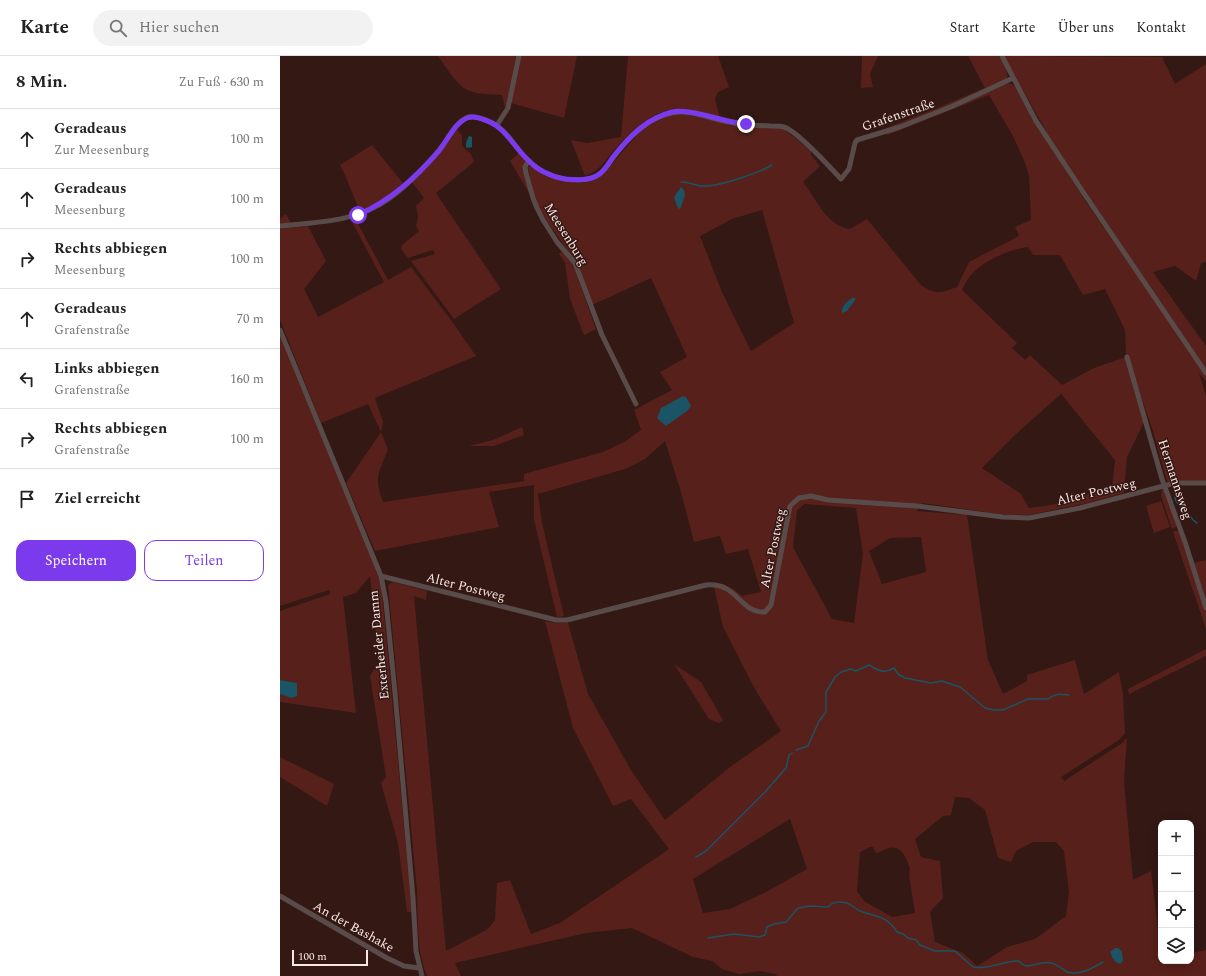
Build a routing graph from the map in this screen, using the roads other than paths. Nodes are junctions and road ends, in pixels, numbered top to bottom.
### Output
1 (519, 56) edge
2 (1002, 56) edge
3 (1013, 78) junction
4 (497, 125) junction
5 (528, 160) junction
6 (280, 226) edge
7 (280, 330) edge
8 (1127, 357) dead end
9 (1206, 373) edge
10 (636, 404) dead end
11 (1206, 483) edge
12 (1165, 486) junction
13 (381, 576) junction
14 (1206, 608) edge
15 (280, 896) edge
16 (419, 968) junction
17 (422, 976) edge

1 - 4 street
2 - 3 street
3 - 5 street, Grafenstraße
3 - 9 street
4 - 5 street
4 - 6 street
5 - 10 street, Meesenburg
7 - 13 street, Exterheider Damm
8 - 12 street, Hermannsweg
11 - 12 street, Alter Postweg
12 - 13 street, Alter Postweg
12 - 14 street, Hermannsweg
13 - 16 street, Exterheider Damm
15 - 16 street, An der Bashake
16 - 17 street, Exterheider Damm

